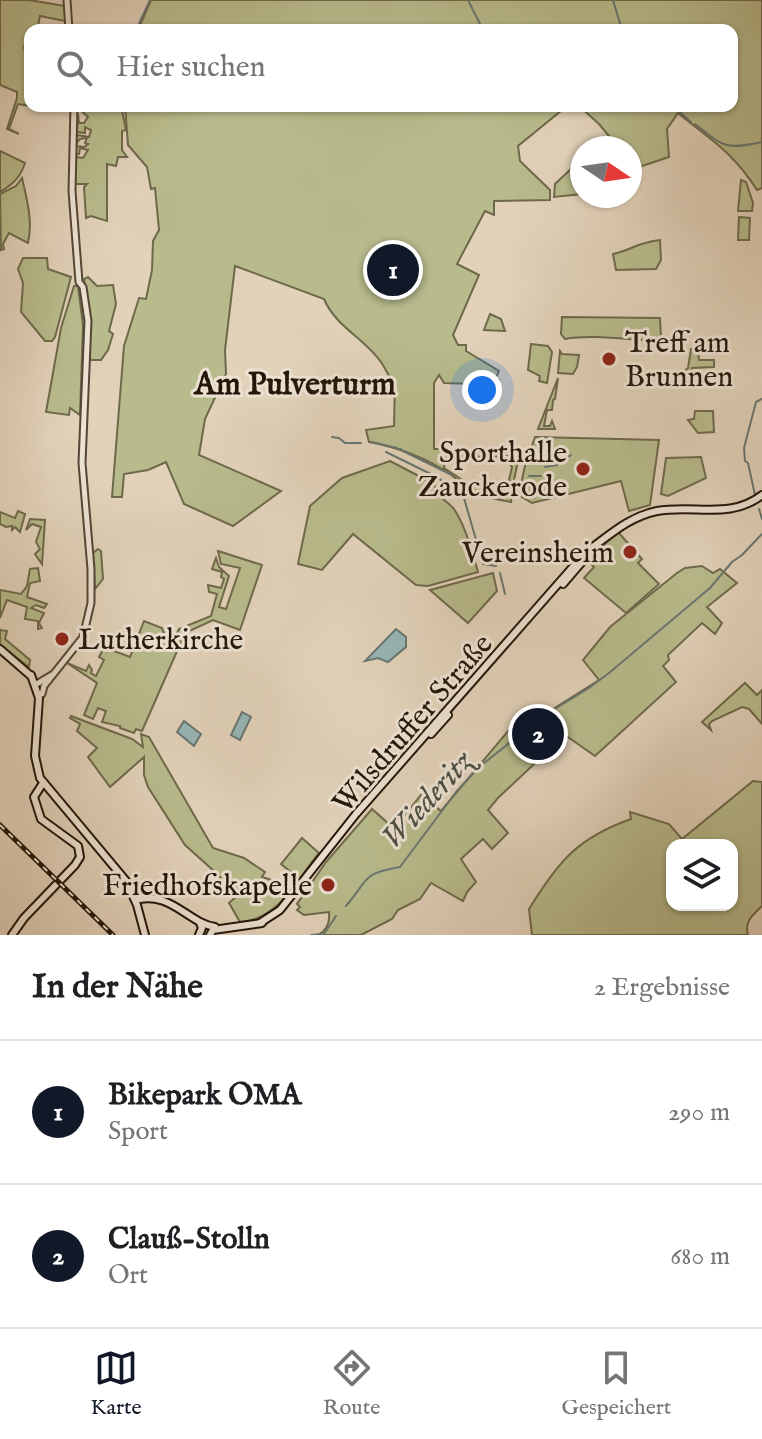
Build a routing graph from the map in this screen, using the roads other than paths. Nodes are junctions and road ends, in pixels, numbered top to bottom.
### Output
1 (67, 0) edge
2 (69, 24) edge
3 (74, 112) edge
4 (762, 495) edge
5 (0, 649) edge
6 (39, 687) junction
7 (44, 786) junction
8 (136, 902) junction
9 (200, 923) junction
10 (214, 931) edge
11 (12, 935) edge
12 (145, 935) edge
13 (200, 935) edge

1 - 2 street
3 - 6 street
4 - 10 main road, Wilsdruffer Straße
5 - 6 main road
6 - 7 main road
7 - 8 main road
7 - 11 main road
8 - 9 main road, Wilsdruffer Straße
8 - 12 main road
9 - 10 main road, Wilsdruffer Straße
9 - 13 main road
10 - 13 street, Wilsdruffer Straße

